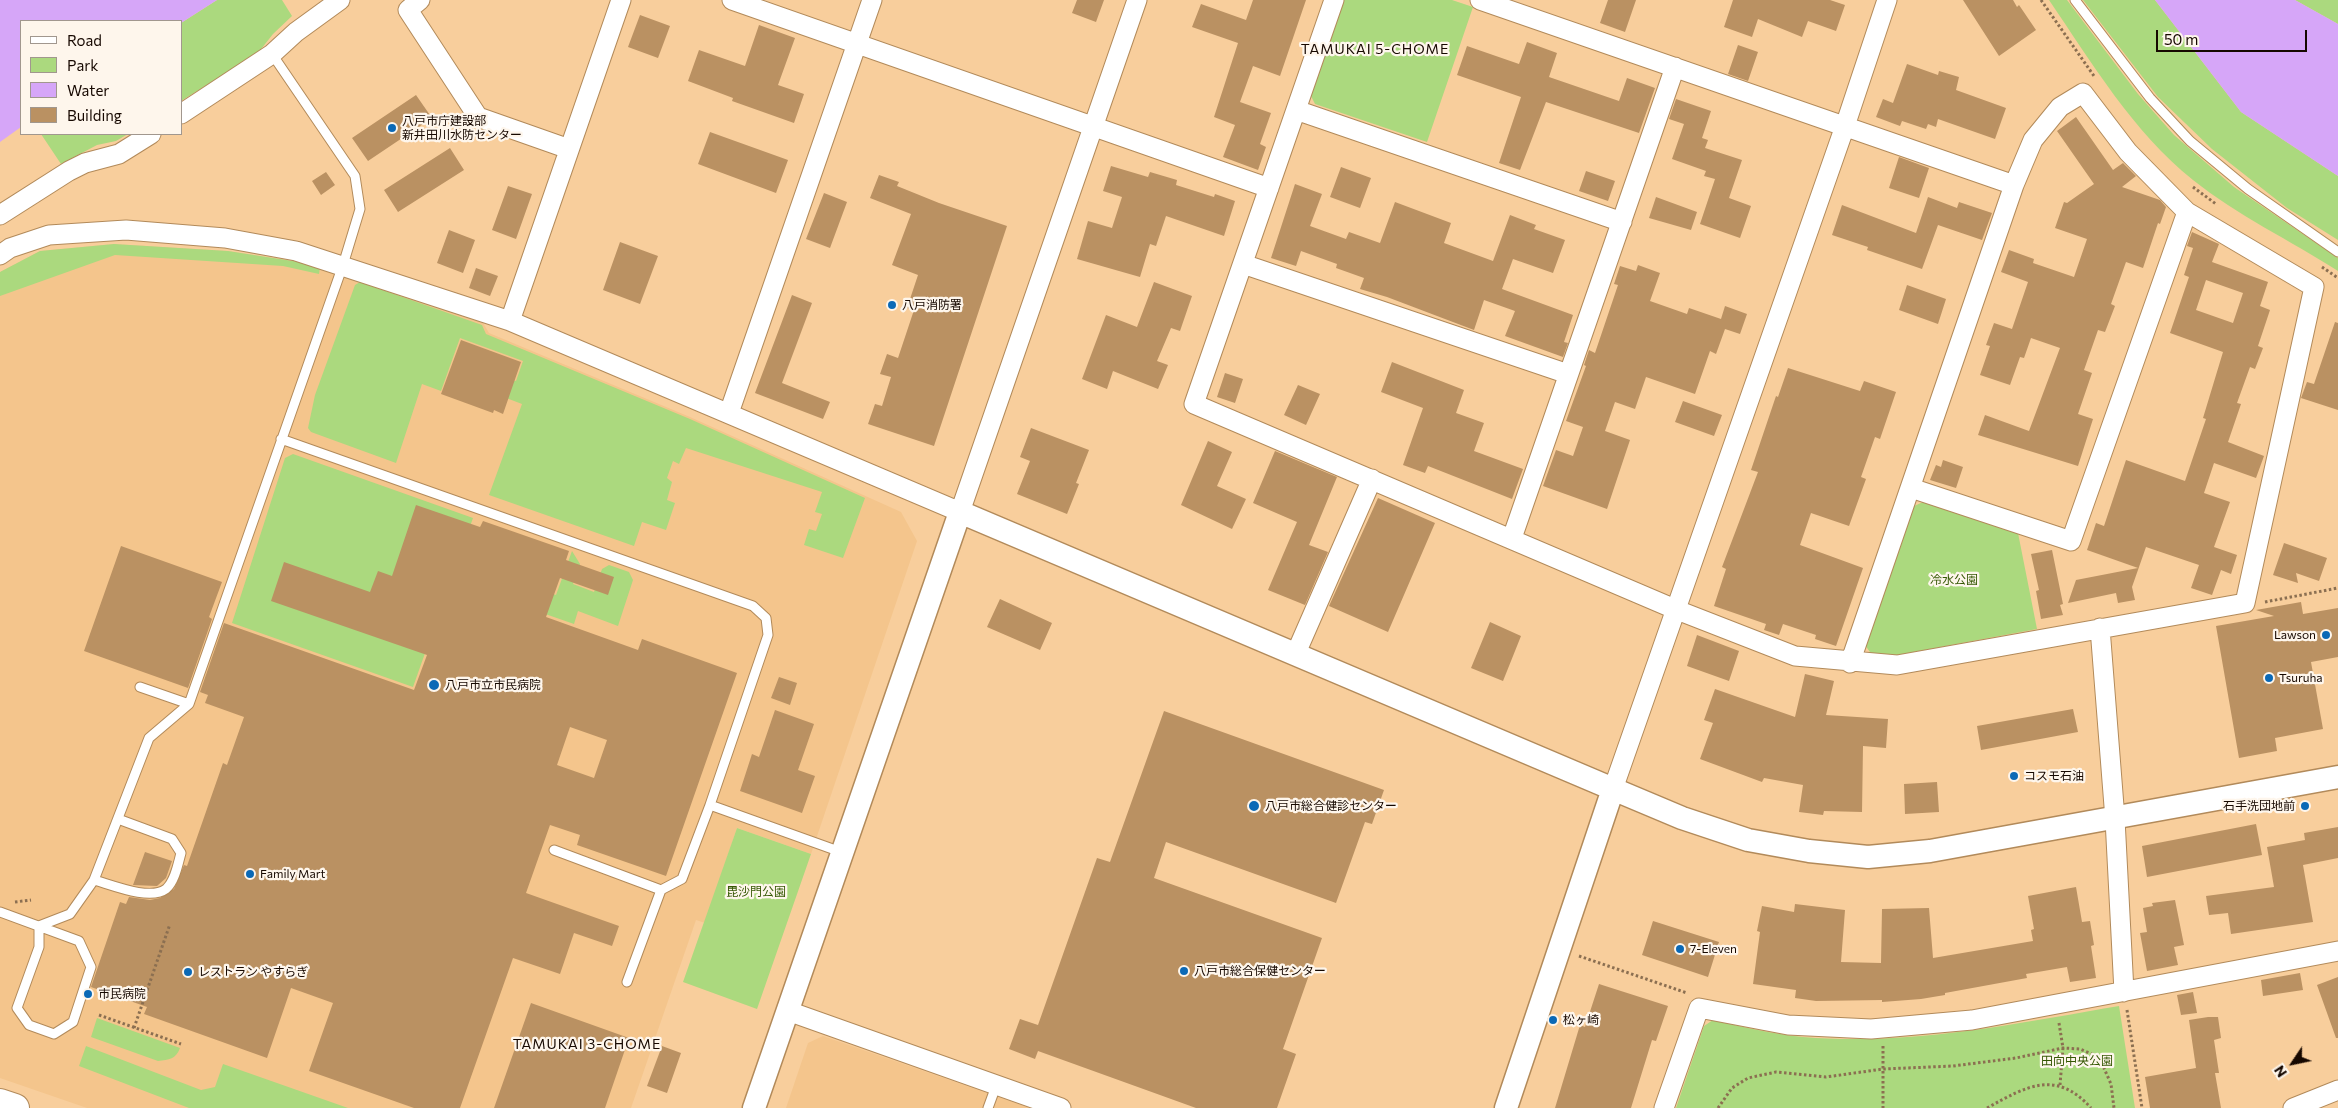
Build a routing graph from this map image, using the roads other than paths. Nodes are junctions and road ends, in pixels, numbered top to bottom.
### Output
1 (340, 0) edge
2 (420, 0) edge
3 (620, 0) edge
4 (732, 0) edge
5 (872, 0) edge
6 (1137, 0) edge
7 (1334, 0) edge
8 (1480, 0) edge
9 (1887, 0) edge
10 (2075, 0) edge
11 (857, 43) junction
12 (272, 54) junction
13 (1675, 67) junction
14 (1296, 110) junction
15 (182, 113) edge
16 (1094, 125) junction
17 (1845, 126) junction
18 (148, 135) edge
19 (569, 149) junction
20 (2014, 185) junction
21 (1269, 188) junction
22 (2187, 212) junction
23 (0, 215) edge
24 (1622, 222) junction
25 (2338, 252) edge
26 (0, 255) edge
27 (1243, 264) junction
28 (343, 265) junction
29 (510, 321) junction
30 (1568, 374) junction
31 (729, 413) junction
32 (282, 439) junction
33 (1372, 479) junction
34 (1911, 488) junction
35 (960, 512) junction
36 (1512, 538) junction
37 (1677, 610) junction
38 (2100, 628) junction
39 (1296, 653) junction
40 (1850, 663) junction
41 (140, 687) dead end
42 (189, 704) junction
43 (2338, 778) edge
44 (1613, 789) junction
45 (710, 805) junction
46 (2115, 818) junction
47 (118, 819) junction
48 (554, 850) dead end
49 (841, 852) junction
50 (94, 880) junction
51 (660, 890) junction
52 (0, 912) edge
53 (39, 926) junction
54 (2338, 951) edge
55 (627, 982) dead end
56 (2124, 992) junction
57 (788, 1011) junction
58 (996, 1086) junction
59 (2338, 1090) edge
60 (0, 1102) edge
61 (15, 1108) edge
62 (754, 1108) edge
63 (988, 1108) edge
64 (1061, 1108) edge
65 (1506, 1108) edge
66 (1664, 1108) edge
67 (2293, 1108) edge

1 - 12 street
2 - 19 street
3 - 19 street
4 - 11 street
5 - 11 street
6 - 16 street
7 - 14 street
8 - 13 street
9 - 17 street
10 - 25 lane
11 - 16 street
11 - 31 street
12 - 15 street
12 - 28 lane
13 - 17 street
13 - 24 street
14 - 21 street
14 - 24 street
16 - 21 street
16 - 35 street
17 - 20 street
17 - 37 street
18 - 23 street
19 - 29 street
20 - 22 street
20 - 34 street
21 - 27 street
22 - 34 street
22 - 38 street
24 - 30 street
26 - 28 street
27 - 30 street
27 - 33 street
28 - 29 street
28 - 32 lane
29 - 31 street
30 - 36 street
31 - 35 street
32 - 42 lane
32 - 45 lane
33 - 36 street
33 - 39 street
34 - 40 street
35 - 39 street
35 - 49 street
36 - 37 street
37 - 40 street
37 - 44 street
38 - 40 street
38 - 46 street
39 - 44 street
41 - 42 lane
42 - 47 lane
43 - 46 street
44 - 46 street
44 - 65 street
45 - 49 lane
45 - 51 lane
46 - 56 street
47 - 50 lane
47 - 50 lane
48 - 51 lane
49 - 57 street
50 - 53 lane
51 - 55 lane
52 - 53 lane
53 - 53 lane
54 - 56 street
56 - 66 street
57 - 58 street
57 - 62 street
58 - 63 lane
58 - 64 street
59 - 67 street
60 - 61 main road

